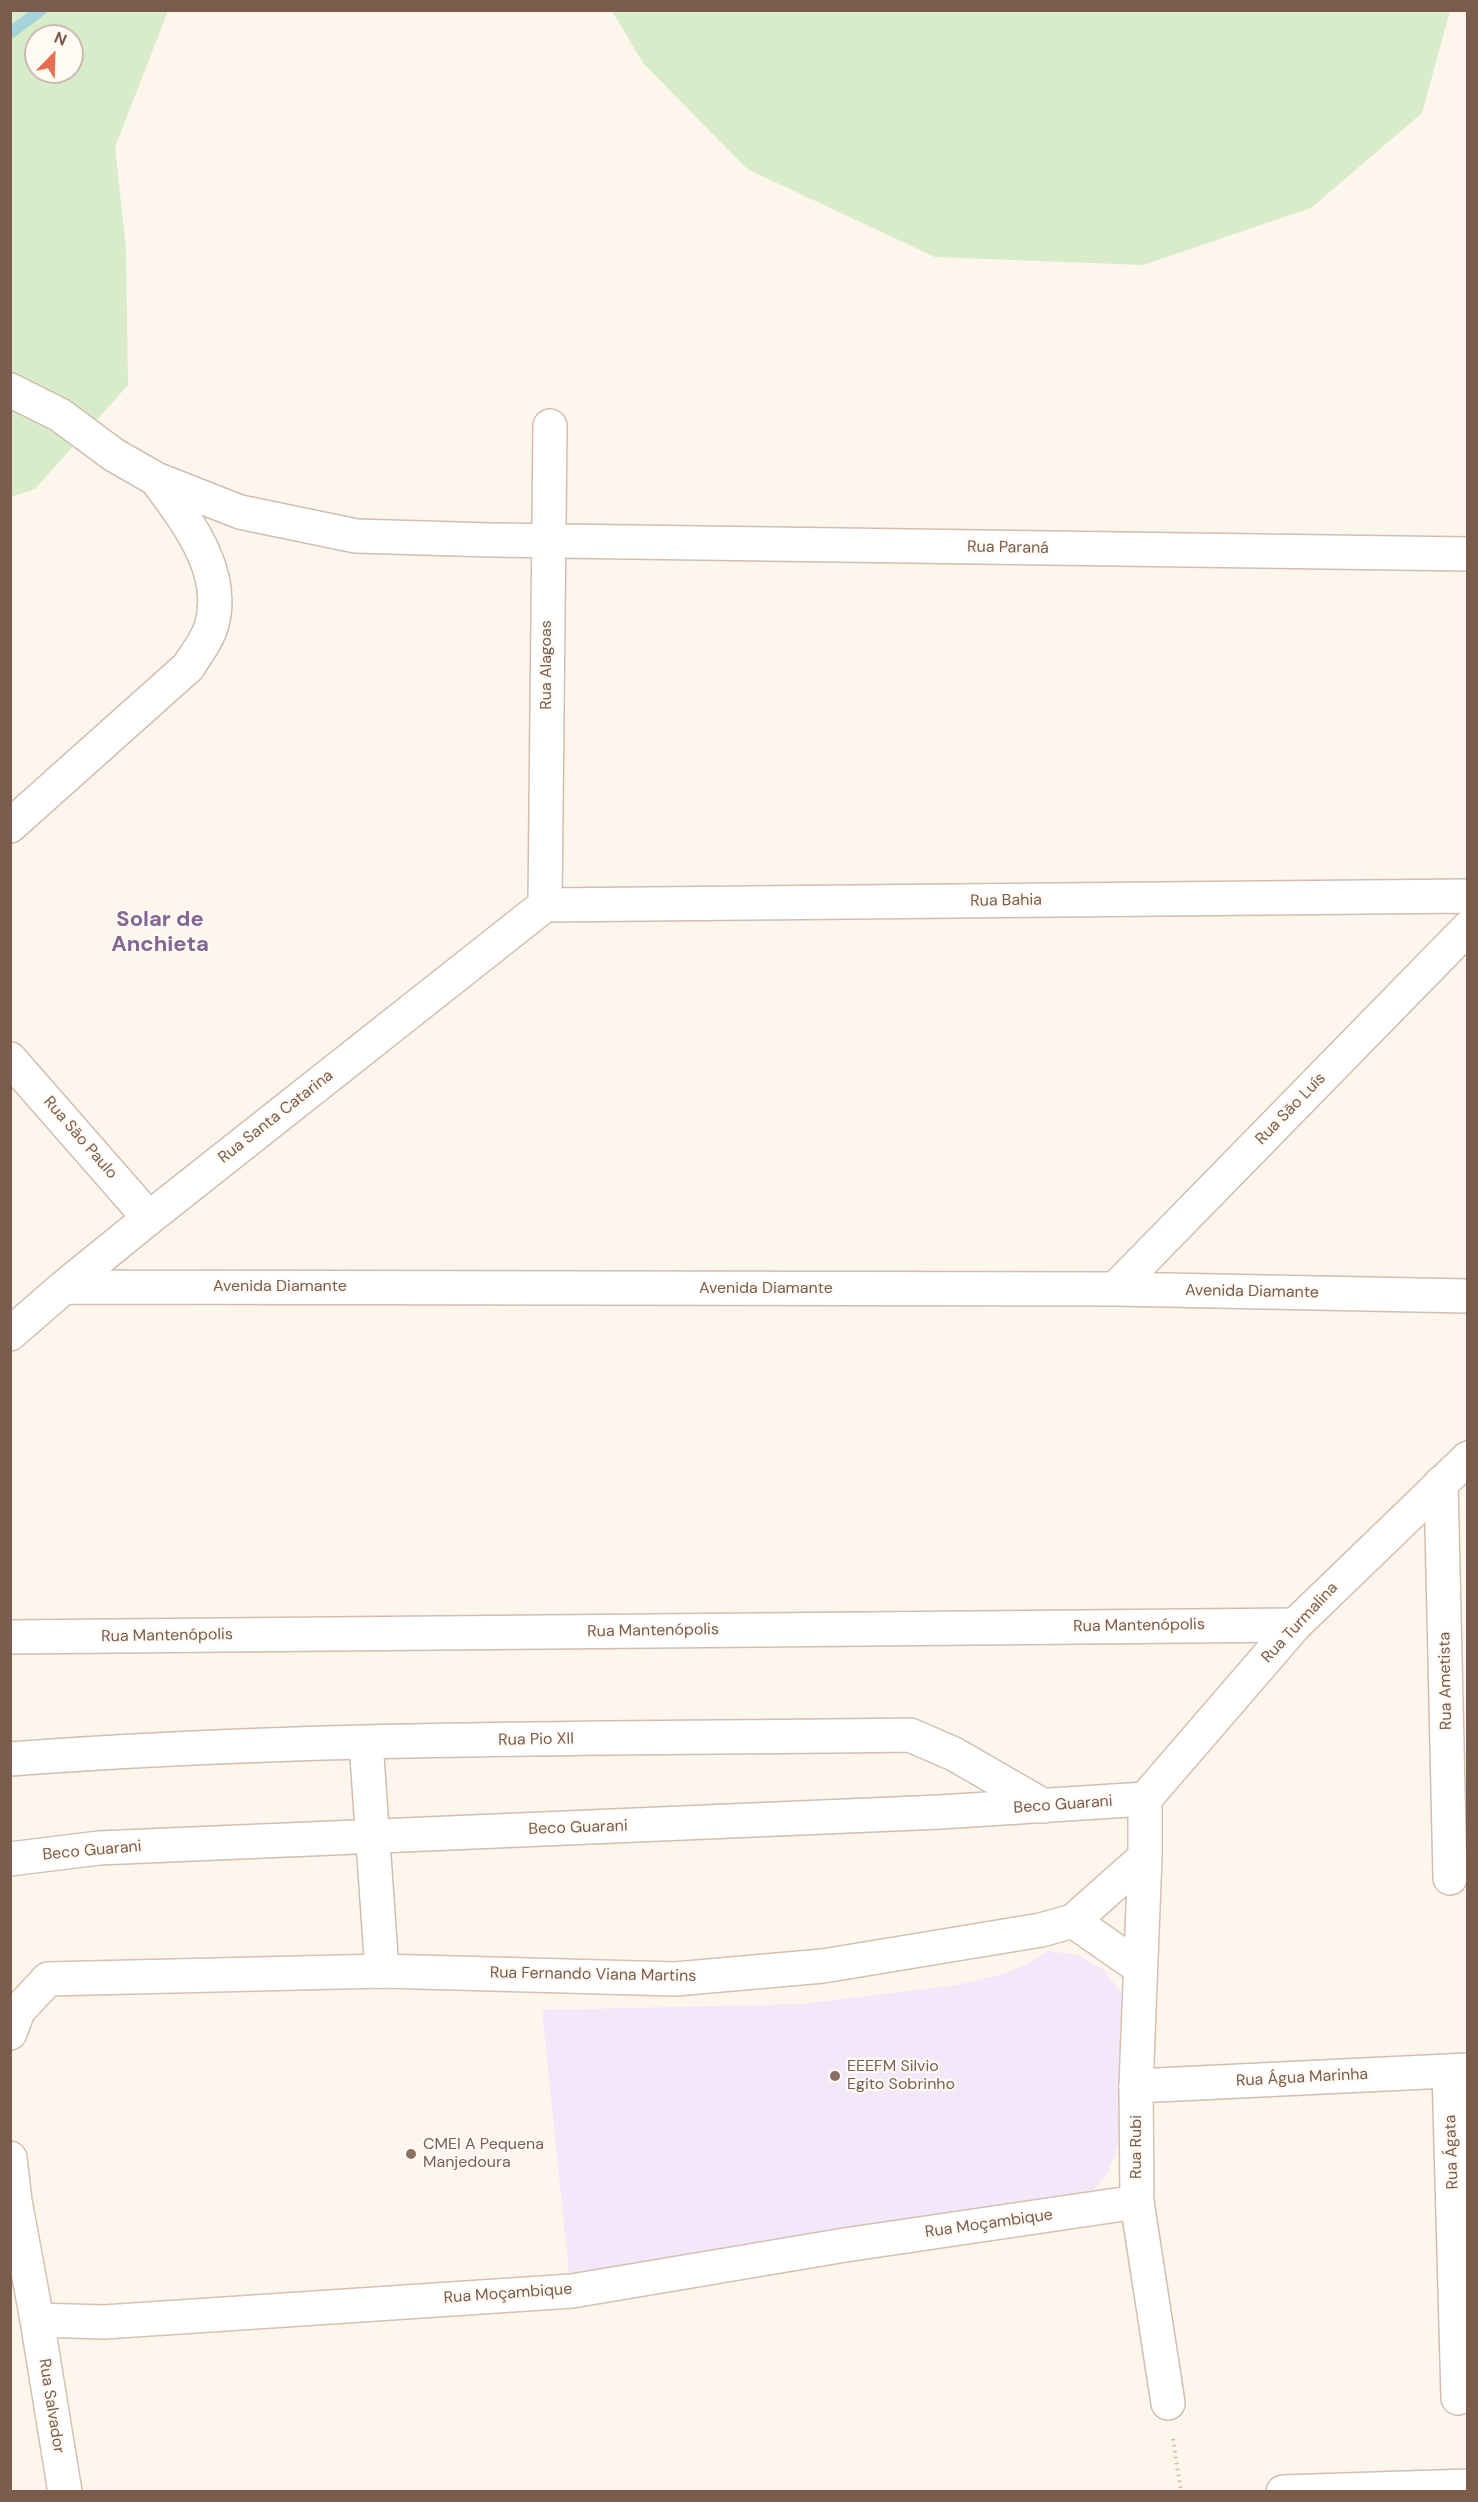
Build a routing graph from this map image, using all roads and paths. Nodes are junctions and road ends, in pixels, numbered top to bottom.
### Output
1 (10, 390) edge
2 (550, 426) dead end
3 (156, 479) junction
4 (548, 540) junction
5 (1467, 554) edge
6 (10, 826) edge
7 (1467, 896) edge
8 (545, 905) junction
9 (1467, 928) edge
10 (10, 1059) edge
11 (149, 1218) junction
12 (64, 1287) junction
13 (1115, 1289) junction
14 (1467, 1296) edge
15 (10, 1334) edge
16 (1467, 1458) edge
17 (1441, 1483) junction
18 (1295, 1625) junction
19 (10, 1637) edge
20 (366, 1742) junction
21 (10, 1759) edge
22 (1145, 1799) junction
23 (1044, 1806) junction
24 (372, 1837) junction
25 (1145, 1857) junction
26 (10, 1859) edge
27 (1450, 1878) dead end
28 (1073, 1921) junction
29 (1139, 1967) junction
30 (382, 1971) junction
31 (10, 2033) edge
32 (1458, 2071) edge
33 (1136, 2086) junction
34 (11, 2164) edge
35 (1137, 2202) junction
36 (38, 2320) junction
37 (1458, 2398) dead end
38 (1168, 2403) joint
39 (1467, 2486) edge
40 (65, 2492) edge
41 (1181, 2492) edge
42 (1283, 2492) edge

1 - 3 street, Rua Paraná
2 - 4 street, Rua Alagoas
3 - 4 street, Rua Paraná
3 - 6 street
4 - 5 street, Rua Paraná
4 - 8 street, Rua Alagoas
7 - 8 street, Rua Bahia
8 - 11 street, Rua Santa Catarina
9 - 13 street, Rua São Luís
10 - 11 street, Rua São Paulo
11 - 12 street, Rua Santa Catarina
12 - 13 street, Avenida Diamante
12 - 15 street, Rua Santa Catarina
13 - 14 street, Avenida Diamante
16 - 17 street, Rua Turmalina
17 - 18 street, Rua Turmalina
17 - 27 street, Rua Ametista
18 - 19 street, Rua Mantenópolis
18 - 22 street, Rua Turmalina
20 - 21 street, Rua Pio XII
20 - 23 street, Rua Pio XII
20 - 24 street
22 - 23 street, Beco Guarani
22 - 25 street, Rua Rubi
23 - 24 street, Beco Guarani
24 - 26 street, Beco Guarani
24 - 30 street
25 - 28 street, Rua Fernando Viana Martins
25 - 29 street, Rua Rubi
28 - 29 street
28 - 30 street, Rua Fernando Viana Martins
29 - 33 street, Rua Rubi
30 - 31 street, Rua Fernando Viana Martins
32 - 33 street, Rua Água Marinha
32 - 37 street, Rua Ágata
33 - 35 street, Rua Rubi
34 - 36 street
35 - 36 street, Rua Moçambique
35 - 38 street, Rua Rubi
36 - 40 street, Rua Salvador
38 - 41 path
39 - 42 street

